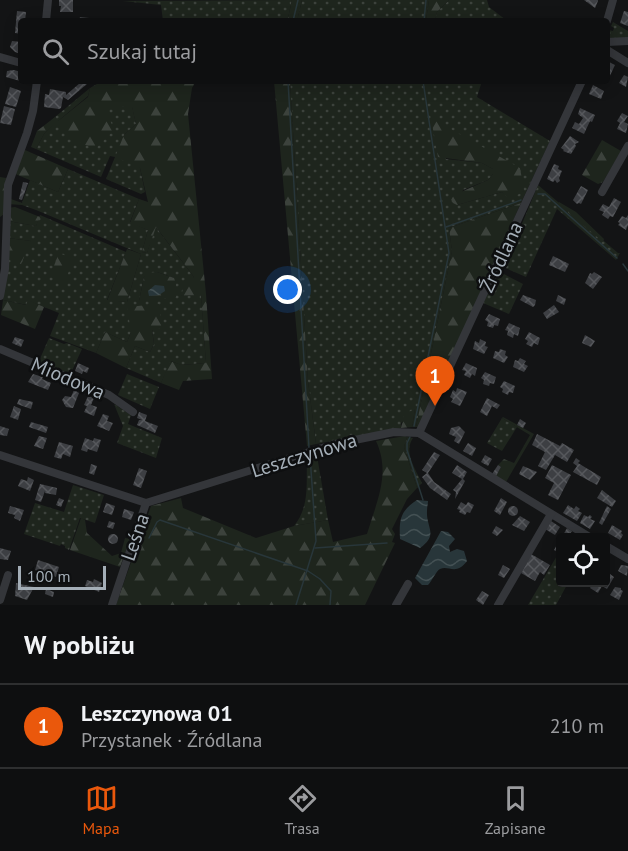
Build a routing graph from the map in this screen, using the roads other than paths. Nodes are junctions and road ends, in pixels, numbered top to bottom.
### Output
1 (48, 0) edge
2 (613, 0) edge
3 (45, 18) edge
4 (608, 18) edge
5 (628, 41) edge
6 (610, 42) edge
7 (610, 52) edge
8 (0, 57) edge
9 (18, 62) edge
10 (628, 63) edge
11 (37, 84) edge
12 (581, 84) edge
13 (628, 146) edge
14 (602, 192) dead end
15 (0, 296) edge
16 (0, 349) edge
17 (132, 412) dead end
18 (419, 433) junction
19 (0, 455) edge
20 (146, 503) junction
21 (552, 514) junction
22 (584, 533) edge
23 (610, 548) edge
24 (628, 559) edge
25 (8, 575) dead end
26 (408, 584) dead end
27 (0, 600) edge
28 (112, 605) edge
29 (396, 605) edge
30 (498, 605) edge

1 - 3 street
2 - 4 street
5 - 6 street
7 - 10 street
8 - 9 street
11 - 15 street
12 - 18 street, Źródlana
13 - 14 street
16 - 17 street, Miodowa
18 - 20 street, Leszczynowa
18 - 21 street
19 - 20 street
20 - 28 street, Leśna
21 - 22 street
21 - 30 street
23 - 24 street
25 - 27 street
26 - 29 street

